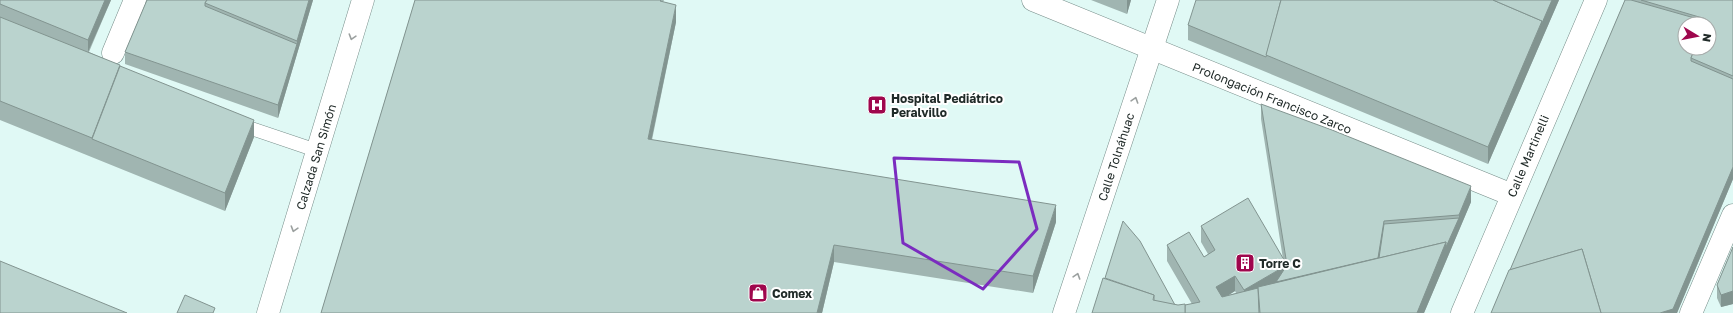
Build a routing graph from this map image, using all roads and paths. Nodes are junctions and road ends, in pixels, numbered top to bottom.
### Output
1 (135, 0) edge
2 (363, 0) edge
3 (1033, 0) edge
4 (1168, 0) edge
5 (1596, 0) edge
6 (1152, 49) junction
7 (113, 53) dead end
8 (226, 120) edge
9 (318, 151) junction
10 (1512, 195) junction
11 (1733, 216) edge
12 (268, 313) edge
13 (1064, 313) edge
14 (1462, 313) edge
15 (1691, 313) edge

1 - 7 street
2 -> 9 street, Calzada San Simón
3 - 6 street, Prolongación Francisco Zarco
4 - 6 street, Calle Tolnáhuac
5 - 10 street, Calle Martinelli
6 - 10 street, Prolongación Francisco Zarco
13 -> 6 street, Calle Tolnáhuac
8 - 9 lane
9 -> 12 street, Calzada San Simón
10 - 14 street, Calle Martinelli
11 - 15 street

